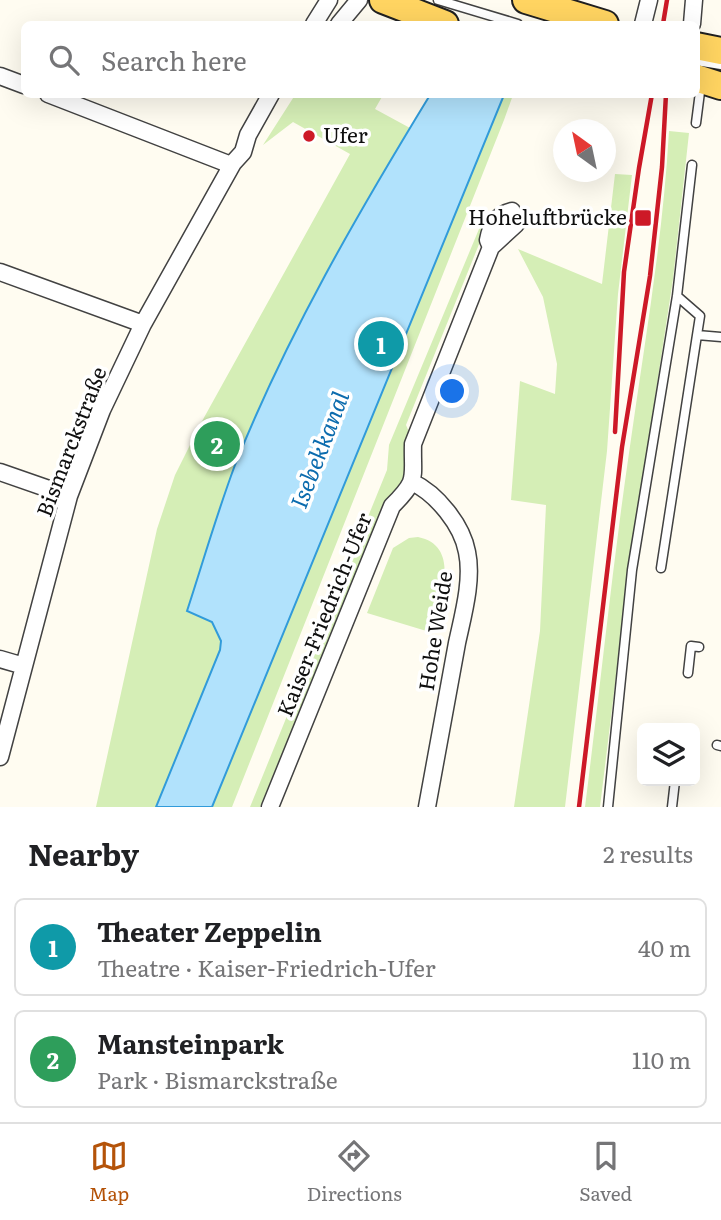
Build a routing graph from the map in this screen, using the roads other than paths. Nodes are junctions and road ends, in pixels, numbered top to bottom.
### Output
1 (329, 0) edge
2 (359, 0) edge
3 (383, 0) edge
4 (438, 0) edge
5 (649, 0) edge
6 (694, 0) edge
7 (536, 3) edge
8 (451, 15) edge
9 (316, 21) edge
10 (342, 21) edge
11 (496, 21) edge
12 (595, 21) edge
13 (644, 21) edge
14 (692, 21) edge
15 (700, 47) edge
16 (721, 51) edge
17 (708, 74) edge
18 (0, 76) edge
19 (21, 84) edge
20 (700, 92) edge
21 (59, 98) edge
22 (269, 98) edge
23 (699, 98) edge
24 (695, 123) dead end
25 (232, 164) junction
26 (692, 165) dead end
27 (491, 247) dead end
28 (0, 272) edge
29 (677, 296) junction
30 (143, 324) junction
31 (697, 335) junction
32 (721, 337) edge
33 (0, 472) edge
34 (412, 482) junction
35 (69, 496) junction
36 (661, 568) dead end
37 (699, 647) dead end
38 (0, 659) edge
39 (24, 666) junction
40 (688, 673) dead end
41 (0, 757) edge
42 (674, 786) edge
43 (270, 807) edge
44 (427, 807) edge
45 (608, 807) edge
46 (672, 807) edge

1 - 9 street
2 - 10 street
3 - 8 main road
4 - 8 lane
5 - 13 street
6 - 14 street
7 - 12 main road
8 - 11 lane
15 - 16 main road
17 - 20 lane
18 - 19 street
21 - 25 street
22 - 25 street, Bismarckstraße
23 - 24 lane
25 - 30 street, Bismarckstraße
26 - 29 lane
27 - 34 street
28 - 30 street
29 - 31 lane
29 - 45 lane
30 - 35 street, Bismarckstraße
31 - 32 lane
31 - 36 lane
33 - 35 street
34 - 43 street, Kaiser-Friedrich-Ufer
34 - 44 street, Hohe Weide
35 - 39 street, Bismarckstraße
37 - 40 lane
38 - 39 street
39 - 41 street, Bismarckstraße
42 - 46 lane

